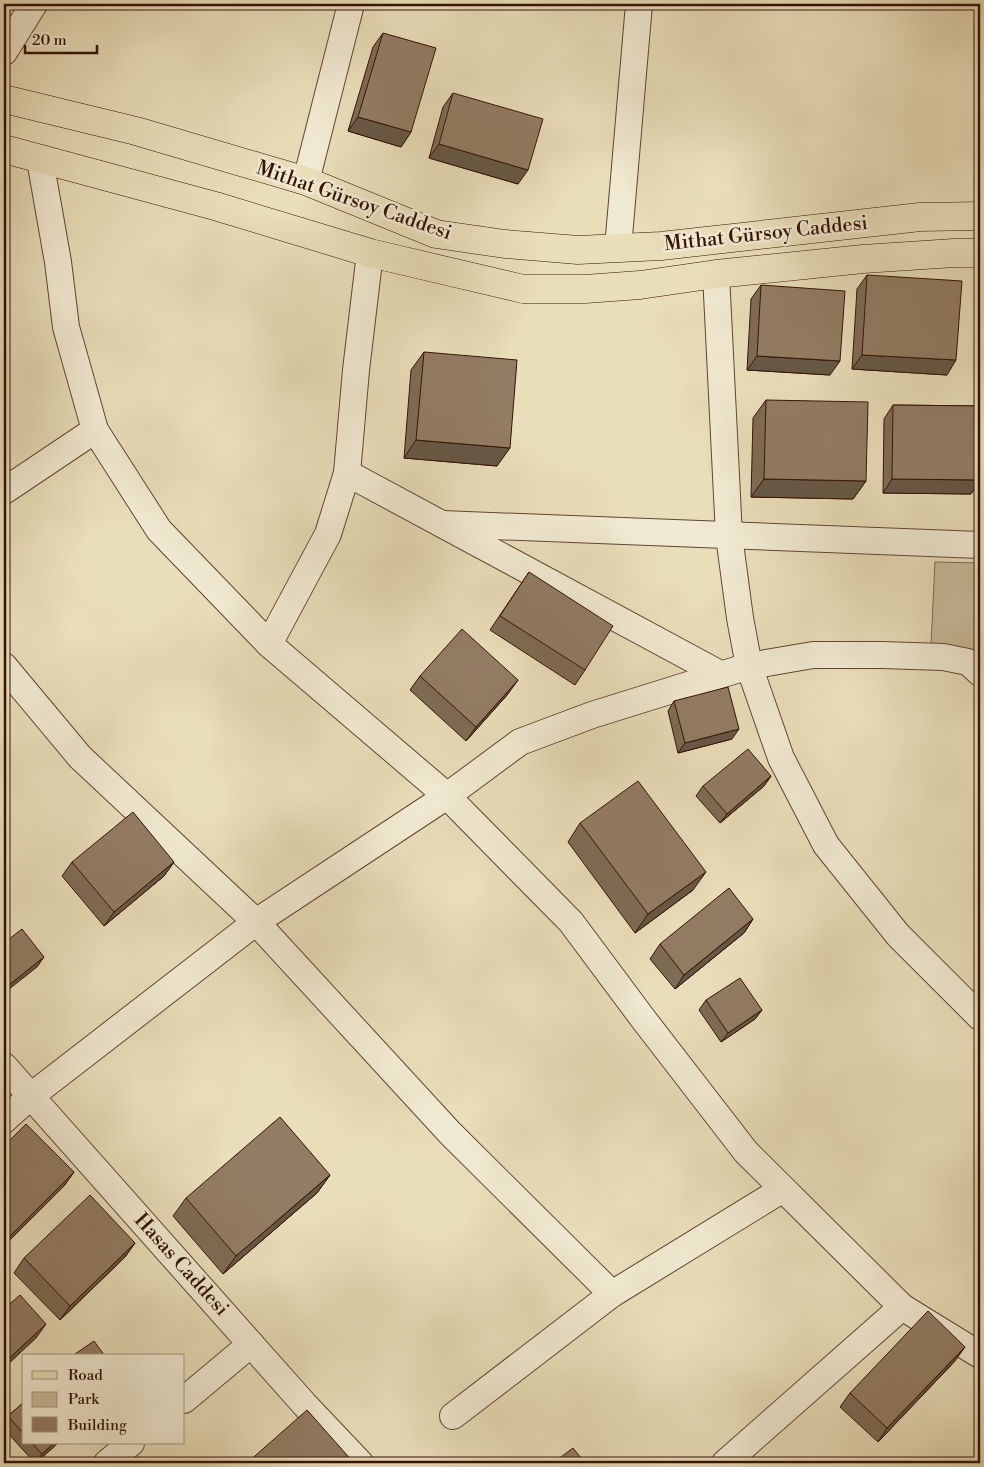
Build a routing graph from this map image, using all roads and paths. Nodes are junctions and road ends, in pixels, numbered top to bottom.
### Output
1 (34, 4) edge
2 (351, 4) edge
3 (639, 4) edge
4 (4, 52) edge
5 (4, 99) edge
6 (4, 149) edge
7 (40, 160) junction
8 (306, 181) junction
9 (980, 215) edge
10 (618, 248) junction
11 (370, 252) junction
12 (980, 253) edge
13 (716, 274) junction
14 (95, 430) junction
15 (347, 473) junction
16 (4, 491) edge
17 (442, 524) junction
18 (729, 536) junction
19 (980, 545) edge
20 (269, 644) junction
21 (4, 666) edge
22 (749, 666) junction
23 (980, 673) edge
24 (720, 674) junction
25 (447, 796) junction
26 (256, 922) junction
27 (980, 1017) edge
28 (4, 1066) edge
29 (31, 1096) junction
30 (4, 1120) edge
31 (783, 1189) junction
32 (612, 1294) junction
33 (902, 1306) junction
34 (251, 1344) junction
35 (980, 1355) edge
36 (185, 1399) edge
37 (454, 1416) dead end
38 (130, 1444) edge
39 (107, 1463) edge
40 (360, 1463) edge
41 (724, 1463) edge

1 - 4 street
2 - 8 street
3 - 10 street
5 - 8 main road, Mithat Gürsoy Caddesi
6 - 7 main road, Mithat Gürsoy Caddesi
7 - 11 main road, Mithat Gürsoy Caddesi
7 - 14 street
8 - 10 main road, Mithat Gürsoy Caddesi
9 - 10 main road, Mithat Gürsoy Caddesi
11 - 13 main road, Mithat Gürsoy Caddesi
11 - 15 street
12 - 13 main road, Mithat Gürsoy Caddesi
13 - 18 street
14 - 16 street
14 - 20 street
15 - 17 street
15 - 20 street
17 - 18 street
17 - 24 street
18 - 19 street
18 - 22 street
20 - 25 street
21 - 26 street
22 - 23 street
22 - 24 street
22 - 27 street
24 - 25 street
25 - 26 street
25 - 31 street
26 - 29 street
26 - 32 street
28 - 29 street, Hasas Caddesi
29 - 30 street
29 - 34 street, Hasas Caddesi
31 - 32 street
31 - 33 street
32 - 37 street
33 - 35 street
33 - 41 street
34 - 36 street
34 - 40 street, Hasas Caddesi
38 - 39 street

